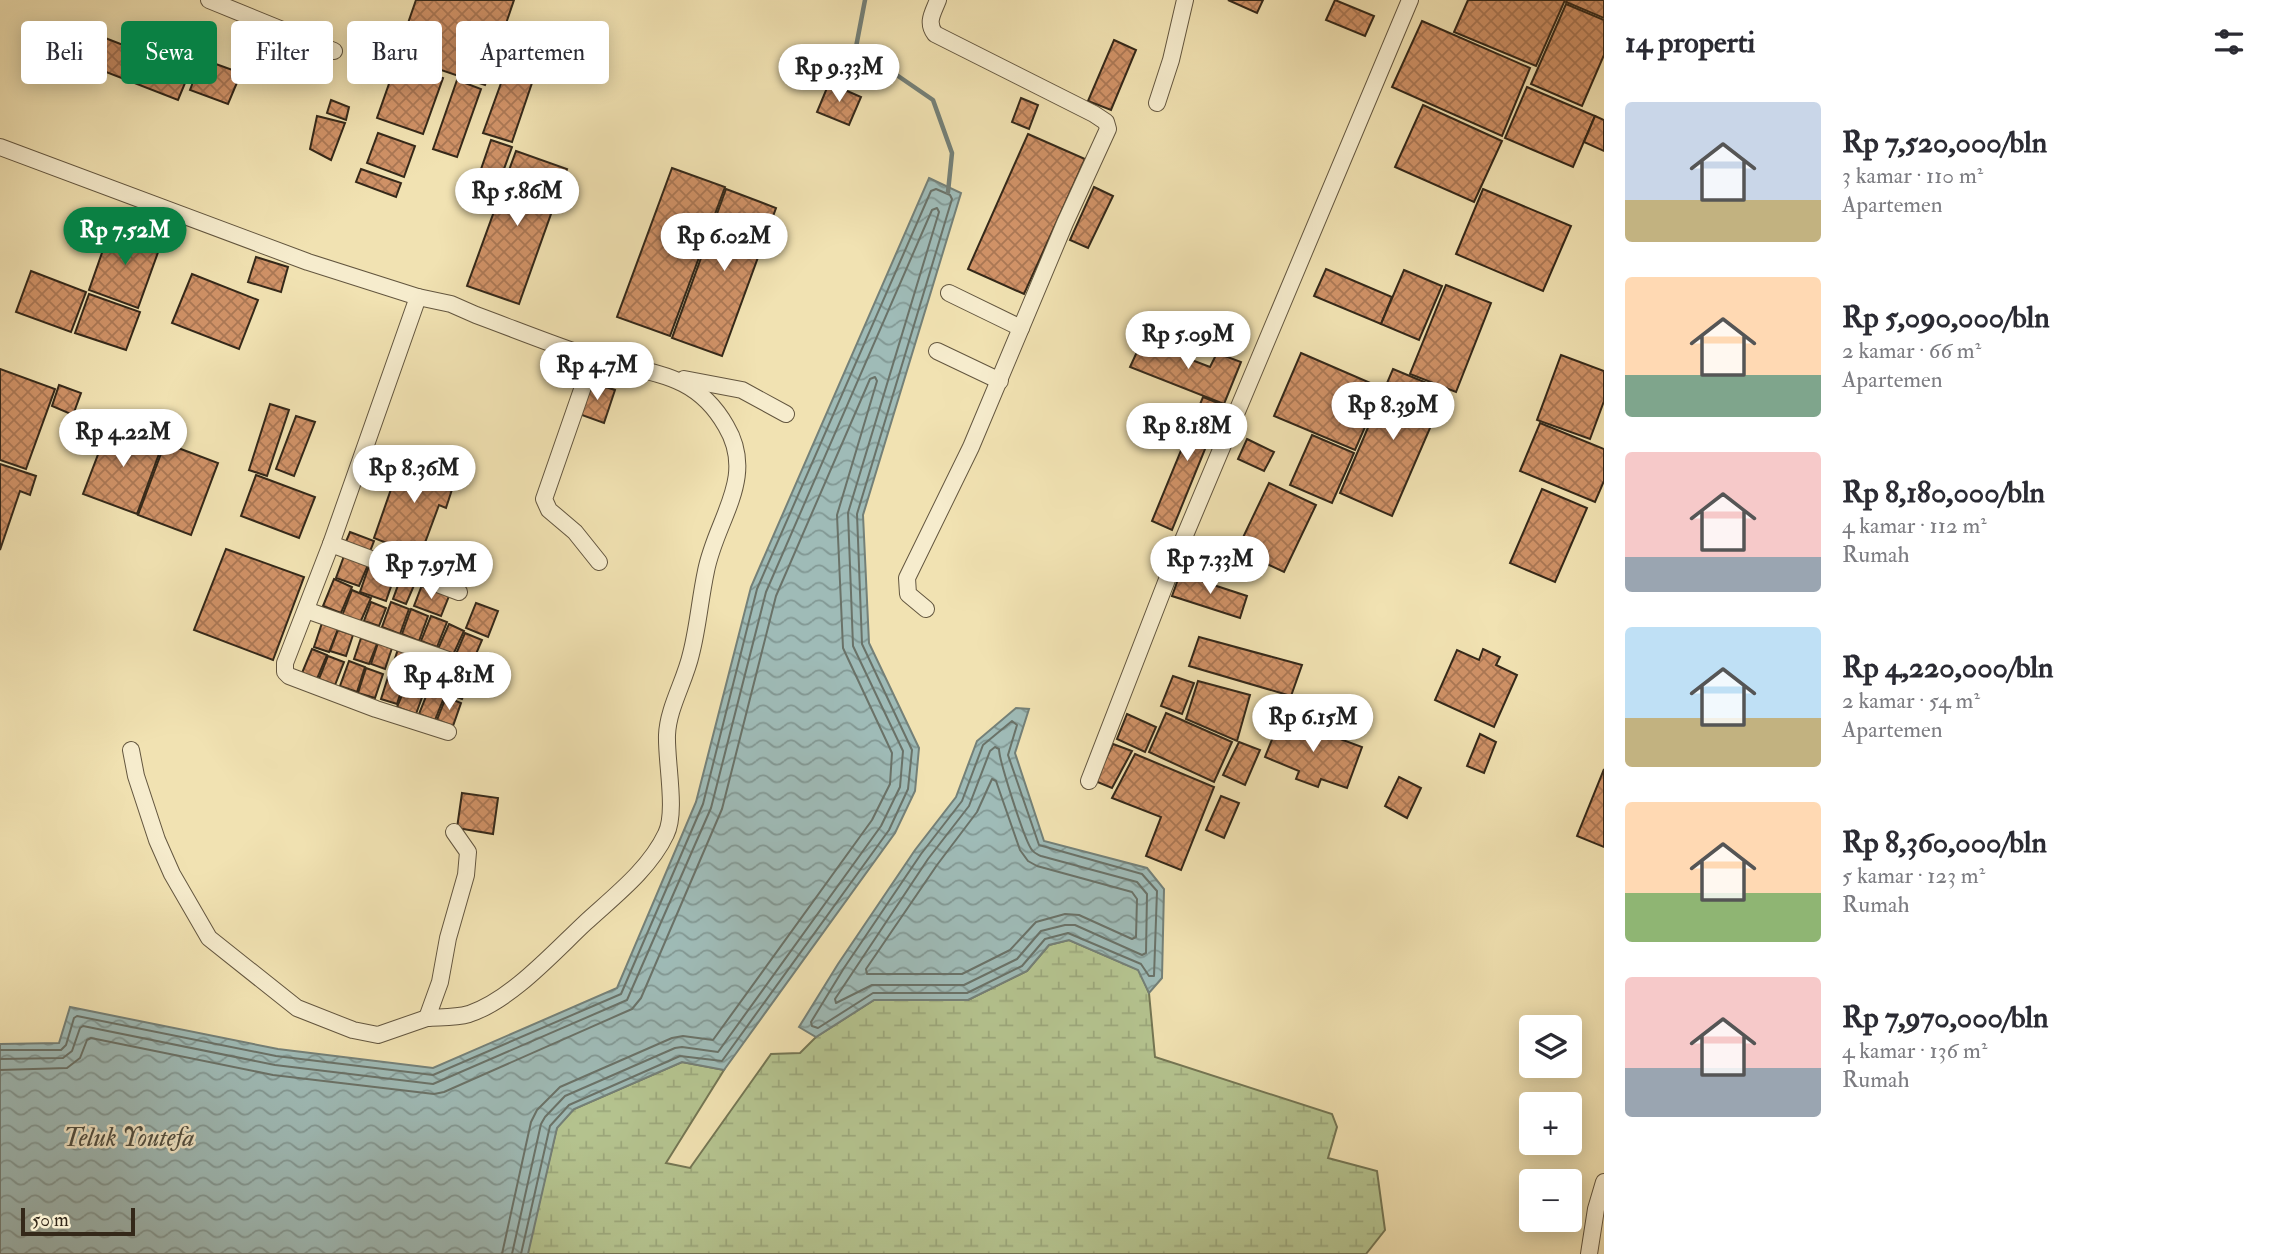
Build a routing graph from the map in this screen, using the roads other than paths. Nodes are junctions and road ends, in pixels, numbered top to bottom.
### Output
1 (209, 0) edge
2 (938, 0) edge
3 (1185, 0) edge
4 (1410, 0) edge
5 (334, 51) dead end
6 (1157, 103) dead end
7 (0, 146) edge
8 (949, 293) dead end
9 (418, 297) junction
10 (1021, 328) junction
11 (937, 351) dead end
12 (593, 358) junction
13 (668, 375) junction
14 (1000, 381) junction
15 (786, 414) dead end
16 (331, 544) junction
17 (599, 562) dead end
18 (459, 592) dead end
19 (926, 609) dead end
20 (306, 610) junction
21 (471, 668) dead end
22 (448, 732) dead end
23 (131, 750) dead end
24 (1089, 781) dead end
25 (454, 832) dead end
26 (427, 1018) junction
27 (1604, 1182) edge
28 (1587, 1252) edge

1 - 5 street
2 - 10 street
3 - 6 street
4 - 24 street
7 - 9 street
8 - 10 street
9 - 12 street
9 - 16 street
10 - 14 street
11 - 14 street
12 - 13 street
12 - 17 street
13 - 15 street
13 - 26 street
14 - 19 street
16 - 18 street
16 - 20 street
20 - 21 street
20 - 22 street
23 - 26 street
25 - 26 street
27 - 28 street

